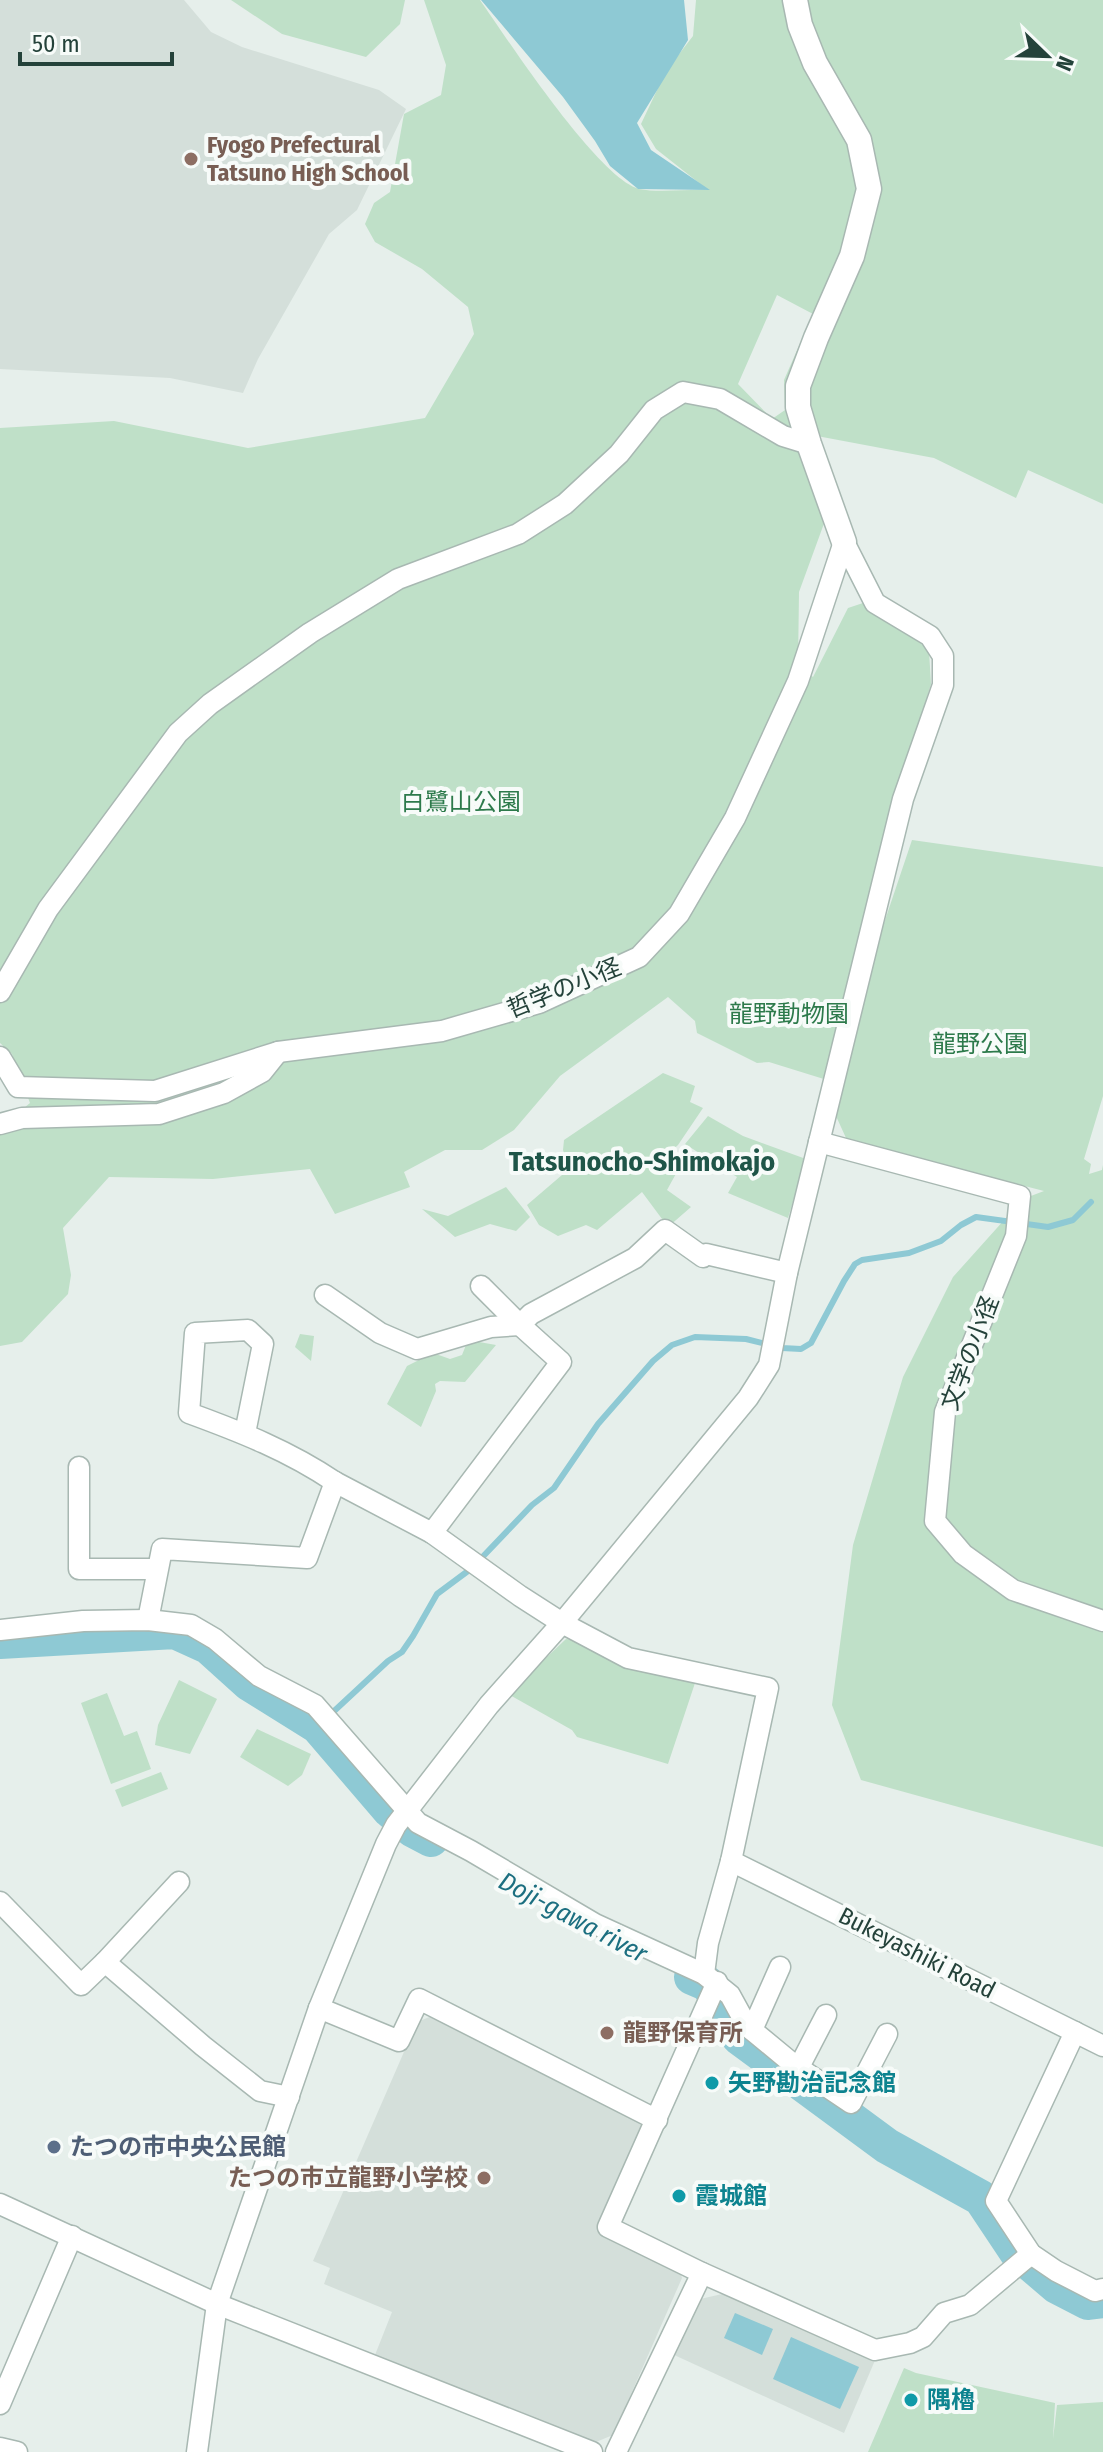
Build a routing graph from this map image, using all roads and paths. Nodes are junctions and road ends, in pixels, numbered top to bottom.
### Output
1 (795, 0) edge
2 (809, 444) junction
3 (844, 542) junction
4 (0, 992) edge
5 (278, 1052) junction
6 (0, 1057) edge
7 (0, 1124) edge
8 (819, 1142) junction
9 (787, 1273) junction
10 (481, 1286) dead end
11 (325, 1295) dead end
12 (520, 1325) junction
13 (245, 1433) junction
14 (79, 1467) dead end
15 (335, 1482) junction
16 (432, 1533) junction
17 (157, 1569) junction
18 (148, 1620) junction
19 (1103, 1621) edge
20 (562, 1623) junction
21 (0, 1630) edge
22 (402, 1818) junction
23 (731, 1861) junction
24 (179, 1882) dead end
25 (0, 1902) edge
26 (105, 1962) junction
27 (780, 1967) dead end
28 (710, 1978) junction
29 (319, 2008) junction
30 (826, 2015) dead end
31 (752, 2030) junction
32 (1075, 2032) junction
33 (887, 2034) dead end
34 (1103, 2046) edge
35 (799, 2067) junction
36 (289, 2097) junction
37 (657, 2120) junction
38 (0, 2204) edge
39 (72, 2236) junction
40 (1023, 2261) junction
41 (702, 2273) junction
42 (1103, 2289) edge
43 (217, 2304) junction
44 (0, 2404) edge
45 (0, 2448) edge
46 (17, 2452) edge
47 (197, 2452) edge
48 (592, 2452) edge
49 (616, 2452) edge

1 - 2 street
2 - 3 street
2 - 4 street
3 - 5 street, 哲学の小径
3 - 8 street
5 - 6 street, 哲学の小径
5 - 7 street
8 - 9 street
8 - 19 street, 文学の小径
9 - 12 street
9 - 20 street
10 - 12 street
11 - 12 street
12 - 16 street
13 - 13 street
13 - 15 street
14 - 17 street
15 - 16 street
15 - 17 street
16 - 20 street
17 - 18 street
18 - 21 street
18 - 22 street
20 - 22 street
20 - 23 street
22 - 28 street
22 - 29 street
23 - 28 street
23 - 32 street, Bukeyashiki Road
24 - 26 street
25 - 26 street
26 - 36 street
27 - 31 street
28 - 31 street
28 - 37 street
29 - 36 street
29 - 37 street
30 - 35 street
31 - 35 street
32 - 34 street, Bukeyashiki Road
32 - 40 street
33 - 35 street
36 - 43 street
37 - 41 street
38 - 39 street
39 - 43 street
39 - 44 street
40 - 41 street
40 - 42 street
41 - 49 street
43 - 47 street
43 - 48 street
45 - 46 street

